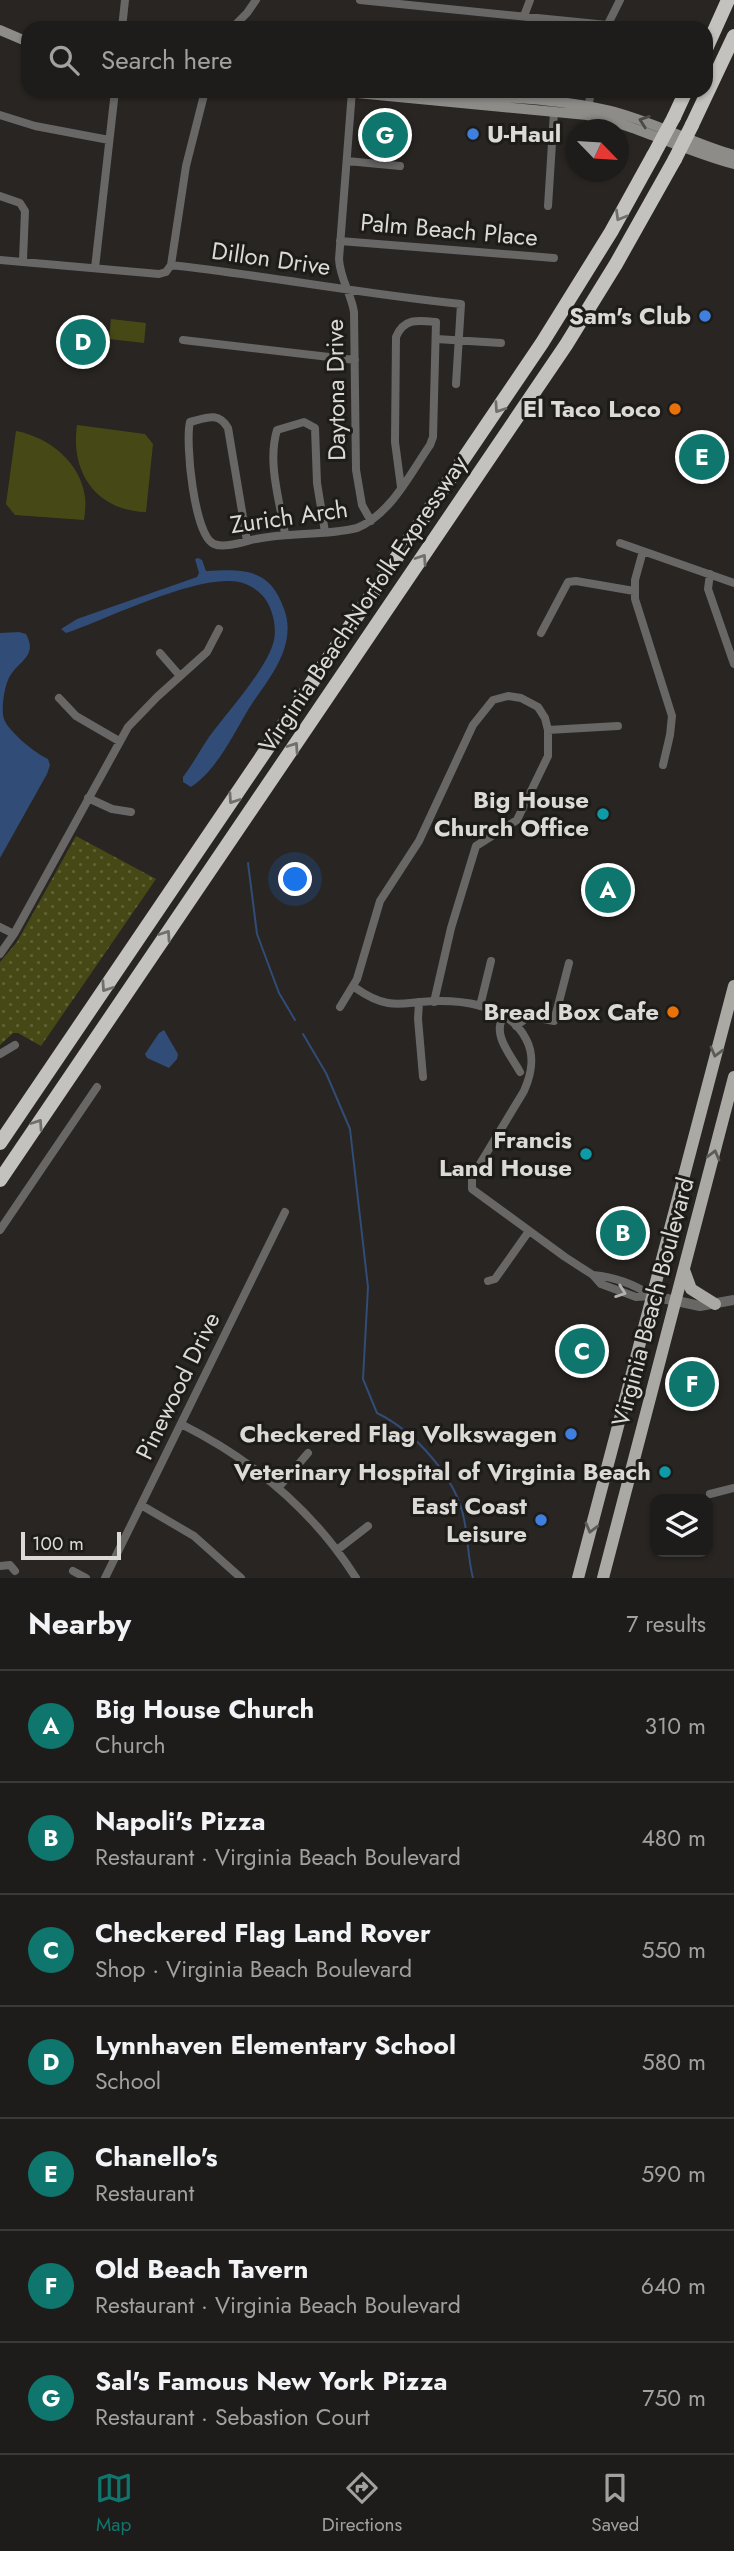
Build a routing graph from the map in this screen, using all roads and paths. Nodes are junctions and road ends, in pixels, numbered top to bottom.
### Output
1 (125, 0) edge
2 (256, 0) edge
3 (360, 0) edge
4 (530, 0) edge
5 (620, 0) edge
6 (728, 0) edge
7 (437, 4) edge
8 (524, 16) junction
9 (123, 21) edge
10 (239, 21) edge
11 (562, 21) edge
12 (610, 21) edge
13 (0, 30) edge
14 (713, 33) edge
15 (734, 36) edge
16 (21, 39) edge
17 (713, 80) edge
18 (114, 98) edge
19 (203, 98) edge
20 (352, 98) edge
21 (413, 98) edge
22 (478, 98) edge
23 (590, 98) edge
24 (683, 98) edge
25 (705, 98) edge
26 (588, 111) junction
27 (554, 112) junction
28 (0, 115) edge
29 (109, 140) junction
30 (698, 148) junction
31 (734, 155) edge
32 (347, 160) junction
33 (734, 164) edge
34 (400, 166) dead end
35 (0, 196) edge
36 (548, 206) dead end
37 (340, 241) junction
38 (554, 258) dead end
39 (0, 260) edge
40 (23, 260) junction
41 (171, 265) junction
42 (94, 268) junction
43 (345, 288) junction
44 (436, 339) junction
45 (183, 340) dead end
46 (458, 340) junction
47 (501, 343) dead end
48 (355, 360) junction
49 (456, 384) dead end
50 (401, 487) junction
51 (371, 522) junction
52 (325, 532) junction
53 (285, 534) junction
54 (247, 541) junction
55 (620, 543) dead end
56 (643, 551) junction
57 (710, 574) junction
58 (734, 583) edge
59 (634, 590) junction
60 (219, 629) dead end
61 (541, 634) dead end
62 (160, 653) dead end
63 (734, 664) edge
64 (180, 676) junction
65 (59, 698) dead end
66 (618, 726) dead end
67 (548, 730) junction
68 (119, 741) junction
69 (663, 765) dead end
70 (88, 798) junction
71 (131, 811) dead end
72 (0, 927) edge
73 (14, 934) junction
74 (0, 954) edge
75 (491, 961) dead end
76 (569, 963) dead end
77 (734, 986) edge
78 (354, 987) junction
79 (419, 1002) junction
80 (434, 1002) junction
81 (480, 1006) junction
82 (340, 1007) dead end
83 (504, 1016) junction
84 (516, 1026) junction
85 (15, 1045) dead end
86 (0, 1054) edge
87 (520, 1072) dead end
88 (423, 1077) dead end
89 (734, 1077) edge
90 (96, 1087) dead end
91 (0, 1143) edge
92 (0, 1180) edge
93 (285, 1212) dead end
94 (0, 1230) edge
95 (529, 1231) junction
96 (684, 1268) junction
97 (488, 1281) dead end
98 (653, 1296) junction
99 (734, 1300) edge
100 (675, 1302) junction
101 (715, 1304) junction
102 (181, 1424) junction
103 (308, 1453) dead end
104 (279, 1488) junction
105 (734, 1488) edge
106 (710, 1494) dead end
107 (141, 1505) junction
108 (368, 1526) dead end
109 (337, 1550) junction
110 (0, 1566) edge
111 (15, 1571) dead end
112 (73, 1571) dead end
113 (86, 1578) edge
114 (105, 1578) edge
115 (241, 1578) edge
116 (356, 1578) edge
117 (578, 1578) edge
118 (603, 1578) edge

1 - 9 street
2 - 10 street
3 - 7 street
4 - 8 street
5 - 12 street
6 - 14 highway
7 - 8 street
8 - 11 street
13 - 16 main road
17 -> 15 highway, Virginia Beach-Norfolk Expressway, bridge
18 - 29 street
19 - 41 street
20 - 32 street, Daytona Drive
21 - 27 main road
22 - 26 main road
23 - 26 street
24 -> 91 highway, Virginia Beach-Norfolk Expressway, bridge
92 -> 25 highway, Virginia Beach-Norfolk Expressway, bridge
26 - 27 main road
26 - 30 main road
27 - 36 street
28 - 29 street
29 - 42 street
30 - 31 main road
30 - 33 main road
32 - 34 street
32 - 37 street, Daytona Drive
35 - 40 street
37 - 38 street, Palm Beach Place
37 - 43 street, Daytona Drive
39 - 40 street, Dillon Drive
40 - 42 street, Dillon Drive
41 - 42 street, Dillon Drive
41 - 43 street, Dillon Drive
43 - 46 street, Dillon Drive
43 - 48 street, Daytona Drive
44 - 46 street
44 - 50 street
44 - 50 street
45 - 48 street
46 - 47 street
46 - 49 street, Dillon Drive
48 - 51 street, Daytona Drive
50 - 51 street
51 - 52 street, Zurich Arch
52 - 53 street, Zurich Arch
52 - 53 street
53 - 54 street, Zurich Arch
54 - 54 street, Zurich Arch
55 - 56 street
56 - 57 street
56 - 59 street
57 - 58 street
57 - 63 street
59 - 61 street
59 - 69 street
60 - 64 street
62 - 64 street
64 - 68 street
65 - 68 street
66 - 67 street
67 - 78 street
67 - 80 street
68 - 70 street
70 - 71 street
70 - 73 street
72 - 73 street
73 - 74 street
75 - 81 street
76 - 84 street
77 -> 98 main road, Virginia Beach Boulevard
78 - 79 street
78 - 82 street
79 - 80 street
79 - 88 street
80 - 81 street
81 - 83 street
83 - 84 street
83 - 87 street
84 - 95 street
85 - 86 street
96 -> 89 main road, Virginia Beach Boulevard
90 - 94 street
93 - 102 street, Pinewood Drive
95 - 97 street
95 - 98 street
96 - 100 main road, Virginia Beach Boulevard
96 - 101 main road
98 - 100 street
98 -> 117 main road, Virginia Beach Boulevard
99 - 101 street
100 - 101 street
100 - 118 main road, Virginia Beach Boulevard
102 - 104 street
102 - 107 street, Pinewood Drive
103 - 104 street
104 - 109 street
105 - 106 street
107 - 114 street, Pinewood Drive
107 - 115 street
108 - 109 street
109 - 116 street
110 - 111 street
112 - 113 street

